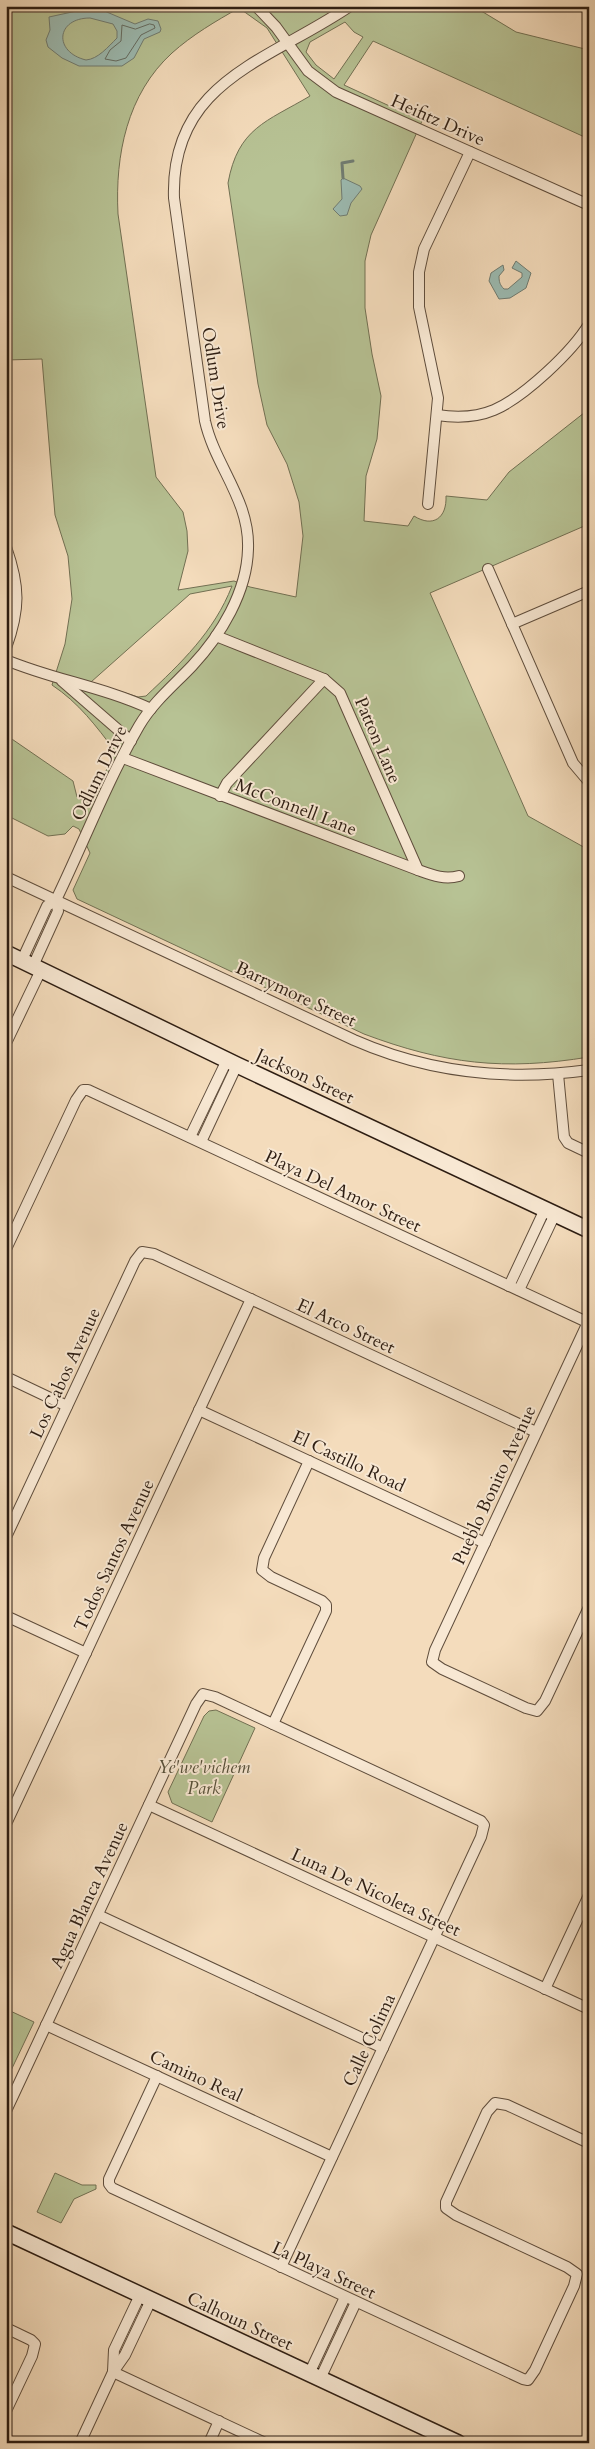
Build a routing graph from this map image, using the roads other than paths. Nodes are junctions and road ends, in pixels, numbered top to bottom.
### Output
1 (256, 6) edge
2 (350, 6) edge
3 (288, 44) junction
4 (470, 152) junction
5 (589, 205) edge
6 (589, 324) edge
7 (437, 415) junction
8 (428, 504) dead end
9 (6, 547) edge
10 (488, 569) dead end
11 (589, 590) edge
12 (512, 624) junction
13 (216, 636) junction
14 (6, 648) edge
15 (6, 660) edge
16 (324, 679) junction
17 (62, 680) junction
18 (151, 708) junction
19 (131, 741) junction
20 (123, 758) junction
21 (589, 782) edge
22 (220, 796) junction
23 (418, 870) junction
24 (459, 876) dead end
25 (6, 877) edge
26 (56, 900) junction
27 (38, 925) junction
28 (49, 930) junction
29 (6, 953) edge
30 (32, 965) junction
31 (6, 1044) edge
32 (232, 1062) junction
33 (589, 1070) edge
34 (558, 1074) junction
35 (190, 1137) junction
36 (201, 1142) junction
37 (589, 1153) edge
38 (550, 1211) junction
39 (589, 1230) edge
40 (6, 1249) edge
41 (142, 1252) joint
42 (509, 1286) junction
43 (519, 1290) junction
44 (250, 1299) junction
45 (588, 1322) edge
46 (6, 1377) edge
47 (67, 1406) junction
48 (199, 1410) junction
49 (536, 1432) junction
50 (309, 1461) junction
51 (6, 1537) edge
52 (485, 1543) junction
53 (589, 1606) edge
54 (6, 1616) edge
55 (86, 1654) junction
56 (273, 1724) junction
57 (149, 1805) junction
58 (6, 1824) edge
59 (589, 1895) edge
60 (98, 1914) junction
61 (434, 1938) junction
62 (545, 1989) junction
63 (589, 2009) edge
64 (46, 2025) junction
65 (383, 2048) junction
66 (157, 2076) junction
67 (6, 2111) edge
68 (589, 2144) edge
69 (332, 2157) junction
70 (6, 2232) edge
71 (281, 2267) junction
72 (145, 2297) junction
73 (345, 2297) junction
74 (356, 2302) junction
75 (6, 2328) edge
76 (113, 2372) junction
77 (315, 2376) junction
78 (6, 2411) edge
79 (219, 2421) junction
80 (80, 2443) edge
81 (209, 2443) edge
82 (265, 2443) edge
83 (458, 2443) edge

1 - 3 street, Heifitz Drive
2 - 3 street, Odlum Drive
3 - 4 street, Heifitz Drive
3 - 13 street, Odlum Drive
4 - 5 street, Heifitz Drive
4 - 7 street
6 - 7 street
7 - 8 street
9 - 14 street
10 - 12 street
11 - 12 street
12 - 21 street
13 - 16 street, Patton Lane
13 - 18 street, Odlum Drive
15 - 17 street
16 - 22 street
16 - 23 street, Patton Lane
17 - 18 street
17 - 19 street
18 - 19 street, Odlum Drive
19 - 20 street, Odlum Drive
20 - 22 street, McConnell Lane
20 - 26 street, Odlum Drive
22 - 23 street, McConnell Lane
23 - 24 street, McConnell Lane
25 - 26 street, Barrymore Street
26 - 27 street, Odlum Drive
26 - 28 street, Odlum Drive
26 - 34 street, Barrymore Street
27 - 28 street
27 - 30 street, Odlum Drive
28 - 30 street, Odlum Drive
29 - 30 main road, Jackson Street
30 - 31 street
30 - 32 main road, Jackson Street
32 - 35 street
32 - 36 street
32 - 38 main road, Jackson Street
33 - 34 street, Barrymore Street
34 - 37 street
35 - 36 street, Playa Del Amor Street
35 - 40 street, Playa Del Amor Street
36 - 42 street, Playa Del Amor Street
38 - 39 main road, Jackson Street
38 - 42 street
38 - 43 street
41 - 44 street, El Arco Street
41 - 47 street, Los Cabos Avenue
42 - 43 street, Playa Del Amor Street
43 - 45 street, Playa Del Amor Street
44 - 48 street, Todos Santos Avenue
44 - 49 street, El Arco Street
45 - 49 street, Pueblo Bonito Avenue
46 - 47 street
47 - 51 street, Los Cabos Avenue
48 - 50 street, El Castillo Road
48 - 55 street, Todos Santos Avenue
49 - 52 street, Pueblo Bonito Avenue
50 - 52 street, El Castillo Road
50 - 56 street
52 - 53 street, Pueblo Bonito Avenue
54 - 55 street
55 - 58 street, Todos Santos Avenue
56 - 57 street, Agua Blanca Avenue
56 - 61 street, Calle Colima
57 - 60 street, Agua Blanca Avenue
57 - 61 street, Luna De Nicoleta Street
59 - 62 street
60 - 64 street, Agua Blanca Avenue
60 - 65 street
61 - 62 street, Luna De Nicoleta Street
61 - 65 street, Calle Colima
62 - 63 street, Luna De Nicoleta Street
64 - 66 street, Camino Real
64 - 67 street, Agua Blanca Avenue
65 - 69 street, Calle Colima
66 - 69 street, Camino Real
66 - 71 street, La Playa Street
68 - 74 street, La Playa Street
69 - 71 street, Calle Colima
70 - 72 main road, Calhoun Street
71 - 73 street, La Playa Street
72 - 76 street
72 - 77 main road, Calhoun Street
73 - 74 street, La Playa Street
73 - 77 street
74 - 77 street
75 - 78 street
76 - 79 street
76 - 80 street
77 - 83 main road, Calhoun Street
79 - 81 street
79 - 82 street

